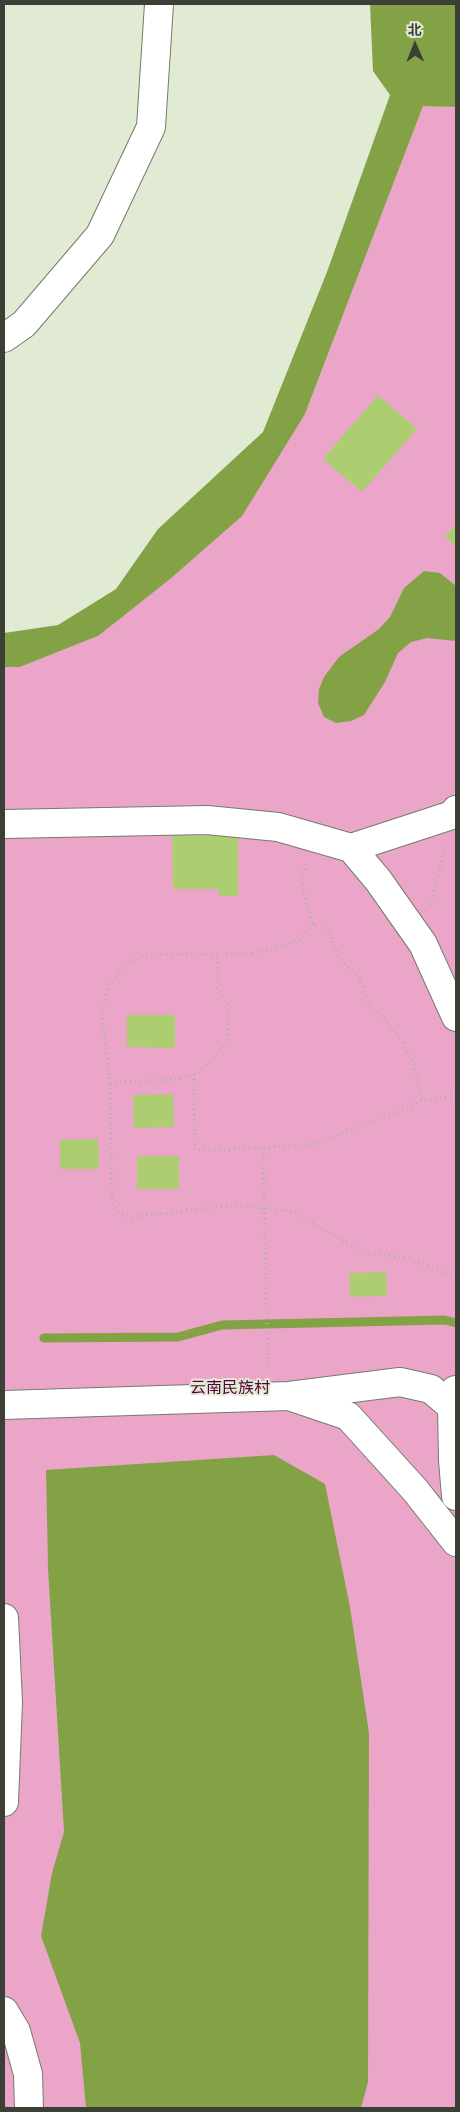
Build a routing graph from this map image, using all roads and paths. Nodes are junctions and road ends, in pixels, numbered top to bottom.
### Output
1 (159, 4) edge
2 (4, 338) edge
3 (454, 812) edge
4 (4, 824) edge
5 (315, 838) junction
6 (351, 848) junction
7 (313, 924) junction
8 (422, 944) junction
9 (218, 954) junction
10 (456, 1017) edge
11 (194, 1074) junction
12 (110, 1083) junction
13 (456, 1096) edge
14 (422, 1100) junction
15 (263, 1148) junction
16 (263, 1208) junction
17 (456, 1277) edge
18 (268, 1350) dead end
19 (289, 1396) junction
20 (454, 1397) edge
21 (4, 1405) edge
22 (456, 1496) edge
23 (456, 1542) edge
24 (4, 1618) edge
25 (4, 1802) edge
26 (4, 2011) edge
27 (29, 2108) edge

1 - 2 street
3 - 6 street
3 - 8 path
4 - 5 street
5 - 6 street
5 - 7 path
6 - 8 street
7 - 9 path
7 - 14 path
8 - 10 street
9 - 11 path
9 - 12 path
11 - 12 path
11 - 15 path
12 - 16 path
13 - 14 path
14 - 15 path
15 - 16 path
16 - 17 path
16 - 18 path
19 - 20 street
19 - 21 street
19 - 23 street
20 - 22 street
24 - 25 street
26 - 27 street

